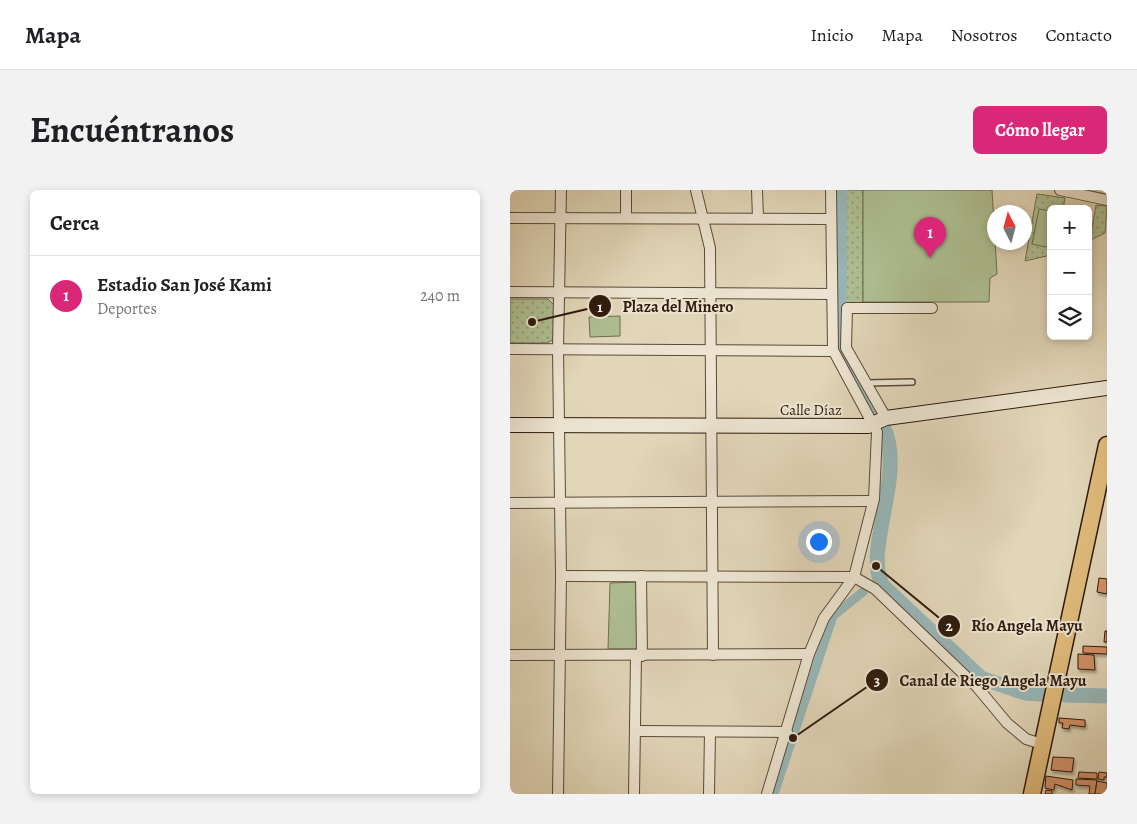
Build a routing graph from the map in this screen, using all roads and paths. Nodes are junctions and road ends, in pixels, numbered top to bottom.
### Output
1 (561, 190) edge
2 (626, 190) edge
3 (696, 190) edge
4 (757, 190) edge
5 (830, 190) edge
6 (1060, 190) edge
7 (1076, 192) edge
8 (1107, 200) edge
9 (510, 218) edge
10 (560, 218) junction
11 (626, 218) junction
12 (703, 218) junction
13 (758, 218) junction
14 (831, 219) junction
15 (510, 292) edge
16 (559, 292) junction
17 (712, 293) junction
18 (832, 294) junction
19 (932, 308) dead end
20 (510, 349) edge
21 (558, 349) junction
22 (712, 350) junction
23 (833, 351) junction
24 (912, 382) dead end
25 (866, 383) junction
26 (1107, 388) edge
27 (880, 420) junction
28 (510, 425) edge
29 (560, 425) junction
30 (713, 426) junction
31 (1107, 445) edge
32 (873, 501) junction
33 (712, 502) junction
34 (510, 503) edge
35 (560, 503) junction
36 (561, 576) junction
37 (642, 576) junction
38 (712, 577) junction
39 (854, 577) junction
40 (809, 654) junction
41 (510, 655) edge
42 (560, 655) junction
43 (713, 655) junction
44 (639, 656) junction
45 (635, 731) junction
46 (710, 732) junction
47 (787, 732) junction
48 (1042, 744) junction
49 (558, 794) edge
50 (634, 794) edge
51 (709, 794) edge
52 (767, 794) edge
53 (1032, 794) edge

1 - 10 street
2 - 11 street
3 - 12 street
4 - 13 street
5 - 14 street
6 - 7 street
7 - 8 street
9 - 10 street
10 - 11 street
10 - 16 street
11 - 12 street
12 - 13 street
12 - 17 street
13 - 14 street
14 - 18 street
15 - 16 street
16 - 17 street
16 - 21 street
17 - 18 street
17 - 22 street
18 - 23 street
19 - 25 street
20 - 21 street
21 - 22 street
21 - 29 street
22 - 23 street
22 - 30 street
23 - 27 street
24 - 25 lane
25 - 27 street
26 - 27 street, Calle Díaz
27 - 30 street, Calle Díaz
27 - 32 street
28 - 29 street, Calle Díaz
29 - 30 street, Calle Díaz
29 - 35 street
30 - 33 street
31 - 48 main road
32 - 33 street
32 - 39 street
33 - 35 street
33 - 38 street
34 - 35 street
35 - 36 street
36 - 37 street
36 - 42 street
37 - 38 street
37 - 44 street
38 - 39 street
38 - 43 street
39 - 40 street
39 - 48 street
40 - 43 street
40 - 47 street
41 - 42 street
42 - 44 street
42 - 49 street
43 - 44 street
44 - 45 street
45 - 46 street
45 - 50 street
46 - 47 street
46 - 51 street
47 - 52 street
48 - 53 main road

